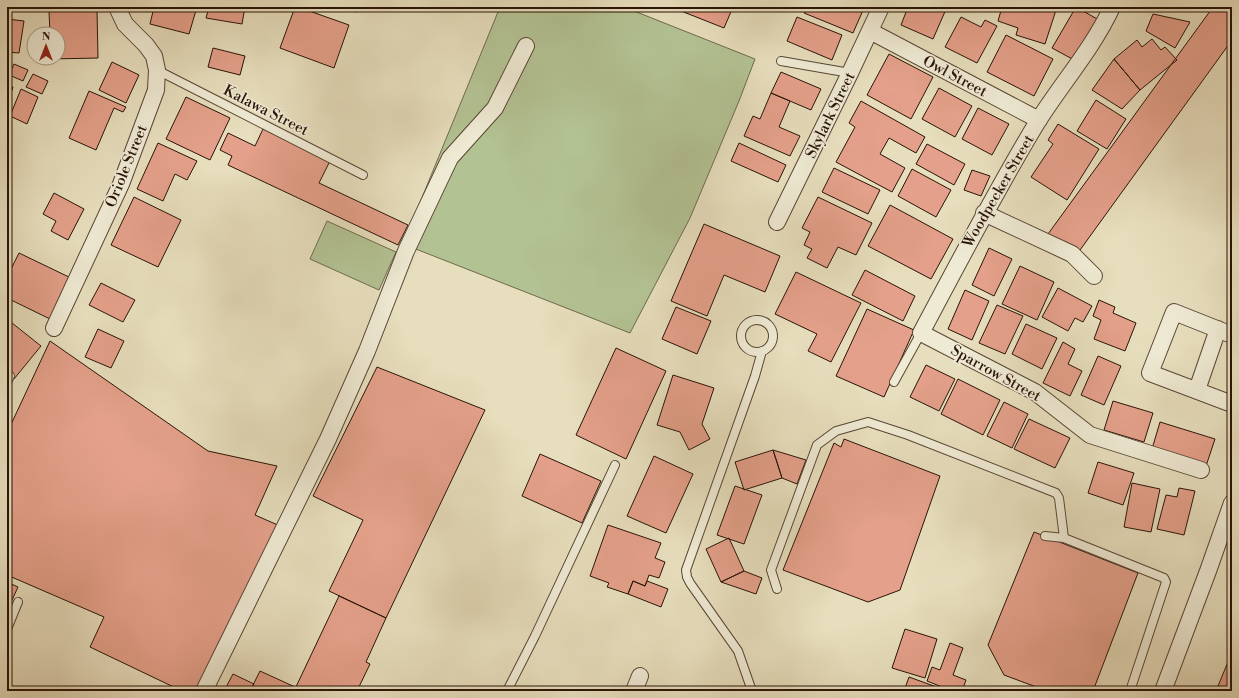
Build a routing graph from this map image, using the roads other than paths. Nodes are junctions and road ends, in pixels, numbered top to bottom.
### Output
1 (117, 7) edge
2 (881, 7) edge
3 (1112, 7) edge
4 (870, 31) junction
5 (526, 46) dead end
6 (781, 61) dead end
7 (157, 70) junction
8 (850, 73) junction
9 (1039, 120) junction
10 (363, 175) dead end
11 (984, 213) junction
12 (777, 222) dead end
13 (1094, 276) dead end
14 (54, 328) dead end
15 (1225, 332) edge
16 (921, 333) junction
17 (762, 351) dead end
18 (894, 382) dead end
19 (1196, 390) junction
20 (1232, 404) edge
21 (615, 465) dead end
22 (1201, 470) dead end
23 (1232, 503) edge
24 (1046, 536) dead end
25 (1064, 538) junction
26 (777, 589) dead end
27 (18, 602) dead end
28 (7, 629) edge
29 (640, 676) dead end
30 (204, 691) edge
31 (507, 691) edge
32 (634, 691) edge
33 (752, 691) edge
34 (1130, 691) edge
35 (1163, 691) edge

1 - 7 street, Oriole Street
2 - 4 street, Skylark Street
3 - 9 street, Woodpecker Street
4 - 8 street, Skylark Street
4 - 9 street, Owl Street
5 - 30 street
6 - 8 lane
7 - 10 lane, Kalawa Street
7 - 14 street, Oriole Street
8 - 12 street, Skylark Street
9 - 11 street, Woodpecker Street
11 - 13 street
11 - 16 street, Woodpecker Street
15 - 19 street
15 - 19 street
16 - 18 lane, Woodpecker Street
16 - 22 street, Sparrow Street
17 - 33 lane
19 - 20 street
21 - 31 lane
23 - 35 street
24 - 25 lane
25 - 26 lane
25 - 34 lane
27 - 28 lane
29 - 32 street

